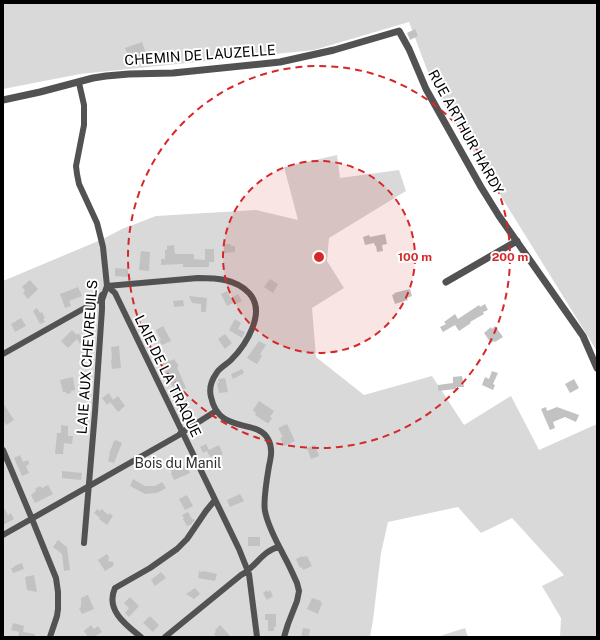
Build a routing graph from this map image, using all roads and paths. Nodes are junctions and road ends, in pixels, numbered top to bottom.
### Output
1 (399, 31) joint
2 (79, 83) junction
3 (3, 100) edge
4 (517, 241) junction
5 (446, 282) dead end
6 (107, 286) junction
7 (3, 354) edge
8 (597, 368) edge
9 (216, 411) junction
10 (182, 431) junction
11 (3, 450) edge
12 (88, 486) junction
13 (215, 500) junction
14 (32, 519) junction
15 (3, 535) edge
16 (84, 543) dead end
17 (279, 547) junction
18 (248, 571) junction
19 (50, 637) edge
20 (141, 637) edge
21 (165, 637) edge
22 (257, 637) edge
23 (284, 637) edge

1 - 2 street, CHEMIN DE LAUZELLE
1 - 4 street, RUE ARTHUR HARDY
2 - 3 street, CHEMIN DE LAUZELLE
2 - 6 street, LAIE AUX CHEVREUILS
4 - 5 street
4 - 8 street, RUE ARTHUR HARDY
6 - 7 street
6 - 9 street
6 - 10 street, LAIE DE LA TRAQUE
6 - 12 street, LAIE AUX CHEVREUILS
9 - 10 street
9 - 17 street
10 - 12 street
10 - 13 street, LAIE DE LA TRAQUE
11 - 14 street
12 - 14 street
12 - 16 street, LAIE AUX CHEVREUILS
13 - 18 street, LAIE DE LA TRAQUE
13 - 20 street
14 - 15 street
14 - 19 street
17 - 18 street
17 - 23 street
18 - 21 street
18 - 22 street, LAIE DE LA TRAQUE

